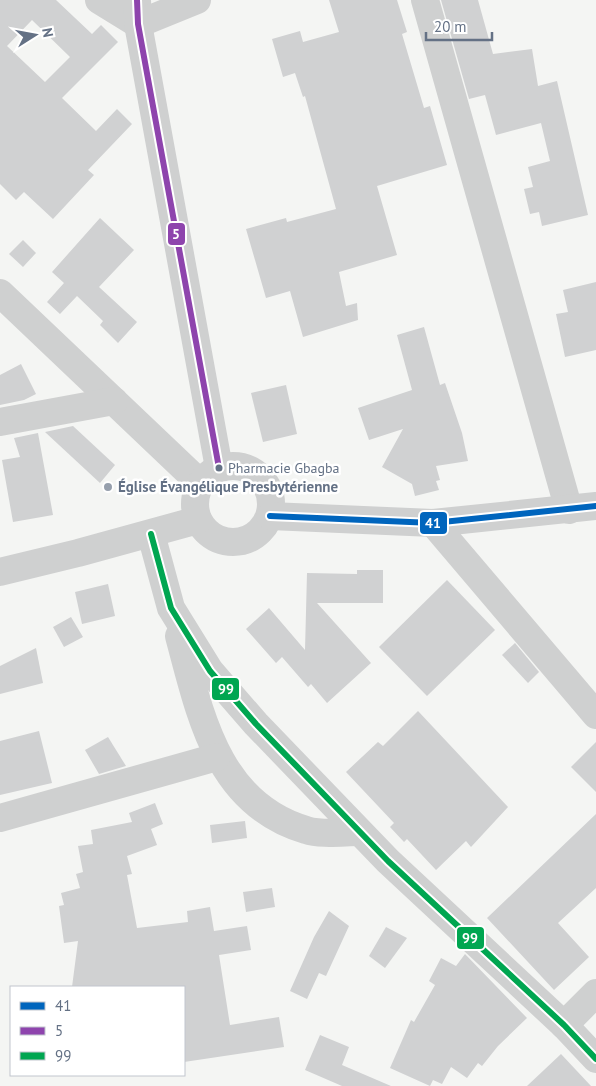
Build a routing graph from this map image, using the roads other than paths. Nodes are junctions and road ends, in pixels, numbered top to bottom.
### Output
1 (99, 0) edge
2 (197, 0) edge
3 (425, 0) edge
4 (138, 12) edge
5 (0, 293) edge
6 (114, 402) junction
7 (0, 422) edge
8 (210, 476) junction
9 (596, 506) edge
10 (569, 510) junction
11 (270, 516) junction
12 (198, 520) junction
13 (433, 523) junction
14 (151, 534) junction
15 (0, 572) edge
16 (171, 608) junction
17 (596, 715) edge
18 (217, 757) junction
19 (0, 818) edge
20 (359, 832) junction
21 (596, 993) edge
22 (564, 1025) junction
23 (596, 1059) edge

1 - 4 street
2 - 4 street
3 - 10 street
4 - 8 street
5 - 6 street
6 - 7 street
6 - 8 street
8 - 11 street
8 - 12 street
9 - 10 street
10 - 13 street
11 - 12 street
11 - 13 street
12 - 14 street
13 - 17 street
14 - 15 street
14 - 16 street
16 - 18 street
16 - 20 street
18 - 19 street
18 - 20 street
20 - 22 street
21 - 22 street
22 - 23 street

